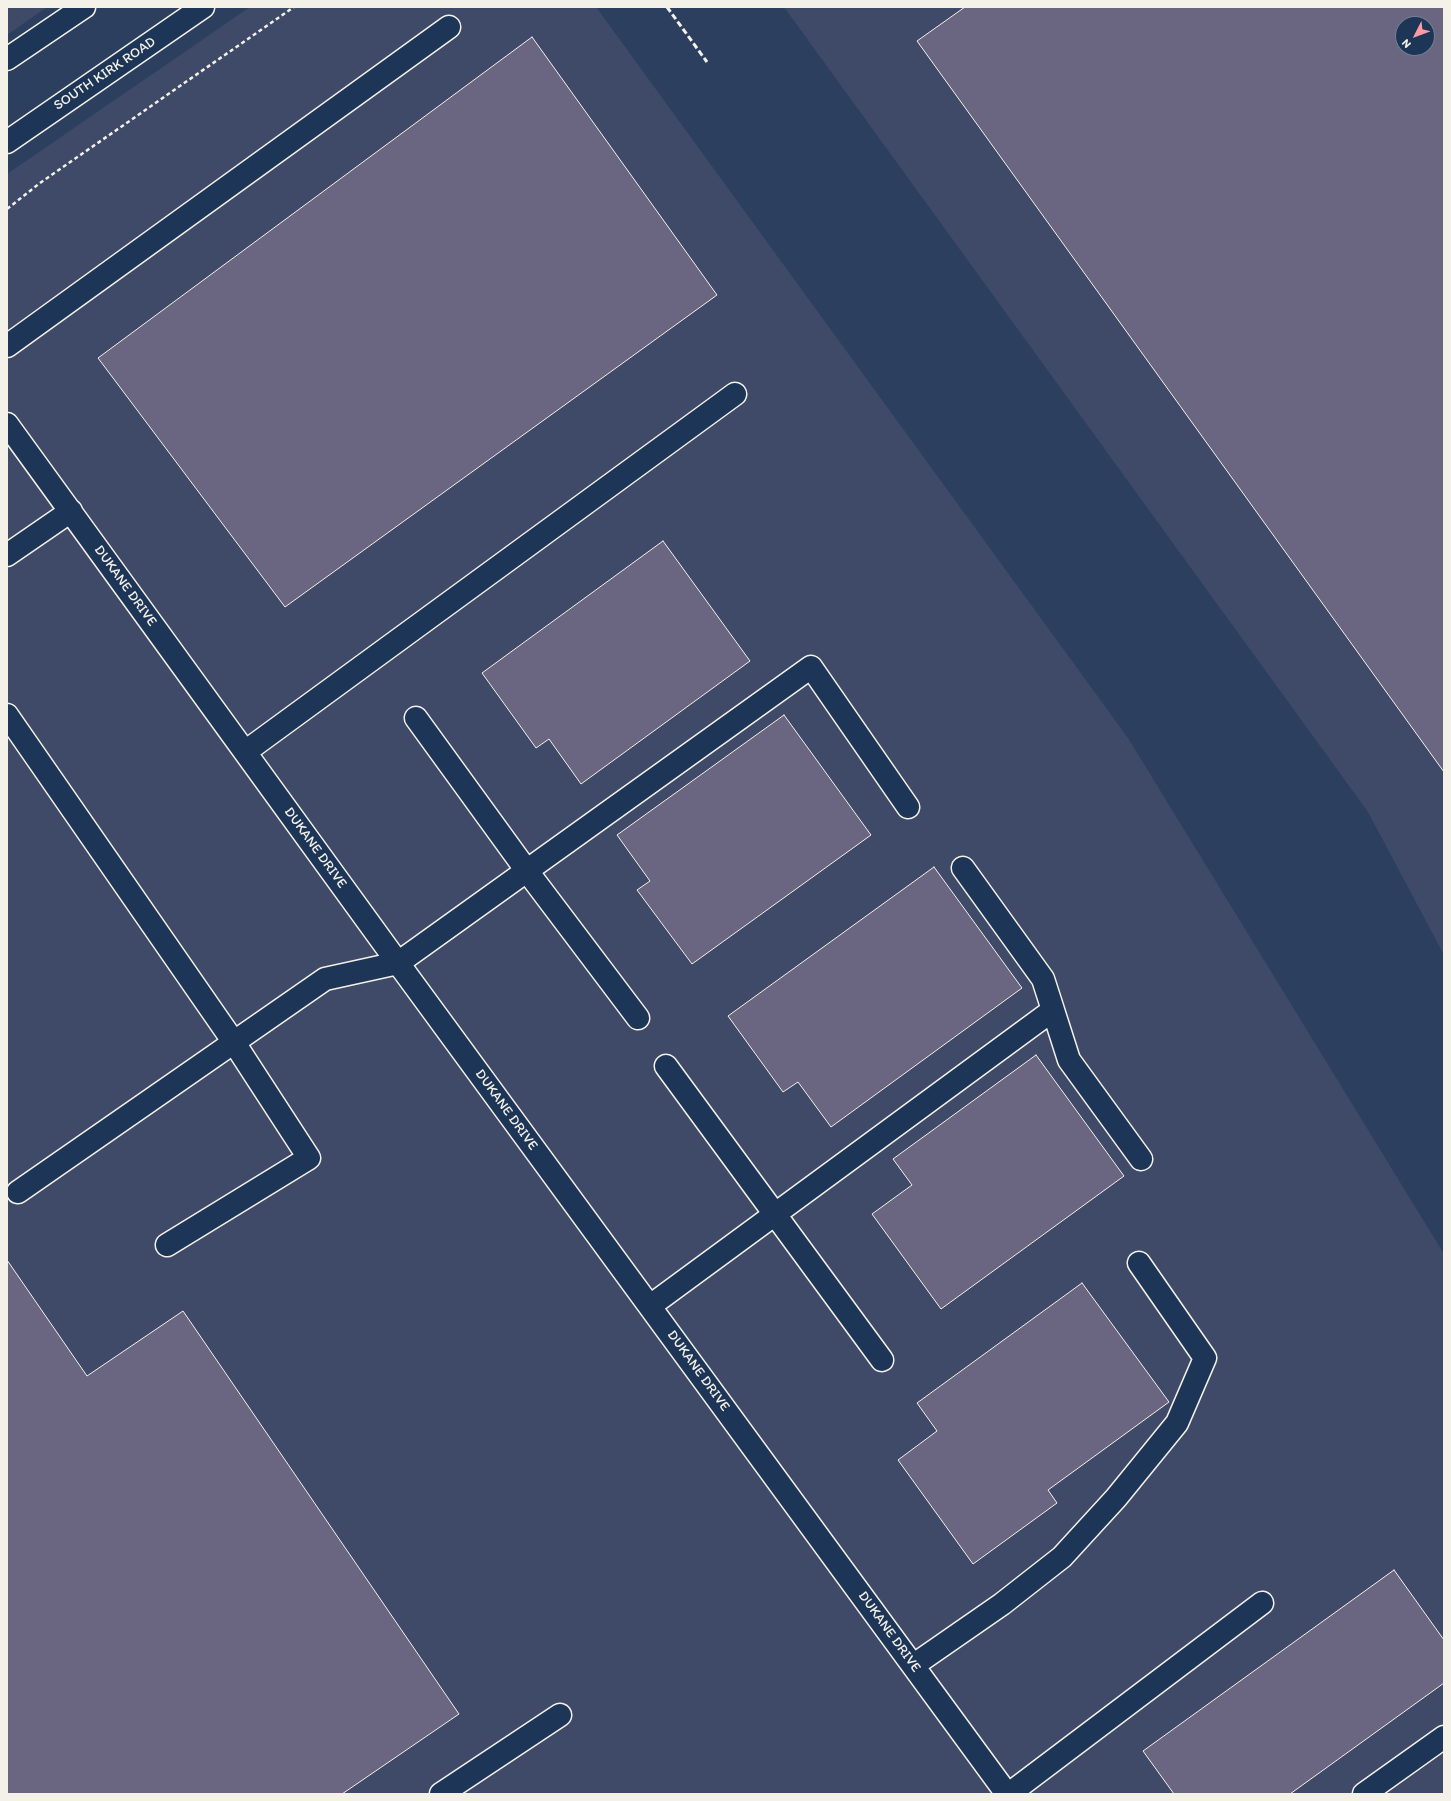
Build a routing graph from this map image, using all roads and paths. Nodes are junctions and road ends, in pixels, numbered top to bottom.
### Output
1 (84, 7) edge
2 (204, 7) edge
3 (294, 7) edge
4 (449, 27) dead end
5 (7, 59) edge
6 (7, 142) edge
7 (7, 209) edge
8 (7, 346) edge
9 (735, 394) dead end
10 (7, 424) edge
11 (71, 511) junction
12 (7, 555) edge
13 (7, 715) edge
14 (416, 718) dead end
15 (245, 752) junction
16 (908, 807) dead end
17 (963, 868) dead end
18 (527, 870) junction
19 (398, 963) junction
20 (1053, 1010) junction
21 (638, 1018) dead end
22 (233, 1042) junction
23 (666, 1066) dead end
24 (1141, 1159) dead end
25 (18, 1192) dead end
26 (774, 1215) junction
27 (167, 1245) dead end
28 (1140, 1263) dead end
29 (650, 1306) junction
30 (882, 1360) dead end
31 (1262, 1603) dead end
32 (914, 1665) junction
33 (560, 1715) dead end
34 (1444, 1737) edge
35 (441, 1794) edge
36 (1008, 1794) edge
37 (1364, 1794) edge

1 - 5 street
2 - 6 street, SOUTH KIRK ROAD
3 - 7 path
4 - 8 street
9 - 15 street
10 - 11 street, DUKANE DRIVE
11 - 12 street
11 - 15 street, DUKANE DRIVE
13 - 22 street
14 - 18 street
15 - 19 street, DUKANE DRIVE
16 - 18 street
17 - 20 street
18 - 19 street
18 - 21 street
19 - 22 street
19 - 29 street, DUKANE DRIVE
20 - 24 street
20 - 26 street
22 - 25 street
22 - 27 street
23 - 26 street
26 - 29 street
26 - 30 street
28 - 32 street
29 - 32 street, DUKANE DRIVE
31 - 36 street
32 - 36 street, DUKANE DRIVE
33 - 35 street
34 - 37 street

